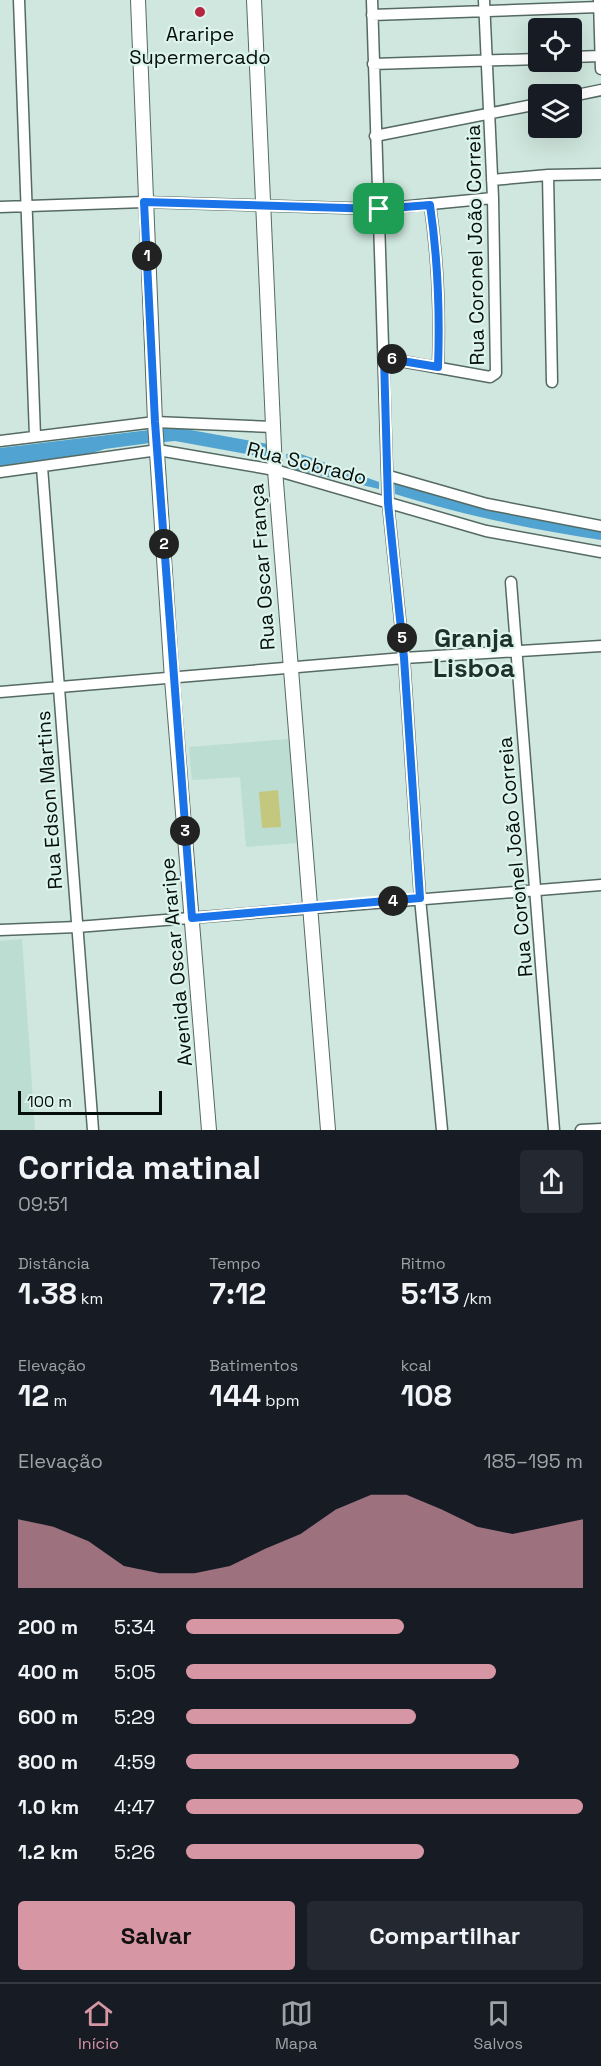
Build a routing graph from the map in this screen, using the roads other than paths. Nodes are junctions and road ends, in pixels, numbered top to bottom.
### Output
1 (20, 0) edge
2 (138, 0) edge
3 (254, 0) edge
4 (372, 0) edge
5 (599, 4) edge
6 (484, 6) edge
7 (372, 15) junction
8 (600, 56) edge
9 (582, 57) edge
10 (528, 59) edge
11 (486, 61) junction
12 (373, 64) junction
13 (601, 69) edge
14 (601, 90) edge
15 (582, 94) edge
16 (528, 106) edge
17 (490, 115) junction
18 (375, 136) junction
19 (601, 174) edge
20 (549, 175) junction
21 (492, 180) junction
22 (493, 198) junction
23 (144, 202) junction
24 (27, 205) junction
25 (430, 205) junction
26 (265, 206) junction
27 (0, 207) edge
28 (379, 209) junction
29 (384, 358) junction
30 (438, 367) junction
31 (552, 382) dead end
32 (155, 422) junction
33 (273, 427) junction
34 (35, 436) junction
35 (0, 441) edge
36 (158, 450) junction
37 (42, 467) junction
38 (275, 470) junction
39 (0, 472) edge
40 (389, 476) junction
41 (388, 503) junction
42 (601, 526) edge
43 (601, 552) edge
44 (511, 582) dead end
45 (601, 646) edge
46 (515, 651) junction
47 (404, 658) junction
48 (289, 669) junction
49 (172, 679) junction
50 (58, 686) junction
51 (0, 692) edge
52 (601, 885) edge
53 (537, 888) junction
54 (420, 898) junction
55 (309, 908) junction
56 (192, 918) junction
57 (77, 927) junction
58 (0, 930) edge
59 (601, 1128) edge
60 (93, 1130) edge
61 (209, 1130) edge
62 (328, 1130) edge
63 (442, 1130) edge
64 (554, 1130) edge
65 (581, 1130) edge

1 - 24 street
2 - 23 street, Avenida Oscar Araripe
3 - 26 street, Rua Oscar França
4 - 7 street
5 - 6 street
5 - 8 street
6 - 7 street
6 - 11 street, Rua Coronel João Correia
7 - 12 street
8 - 9 street
8 - 13 street
10 - 11 street
11 - 12 street
11 - 17 street, Rua Coronel João Correia
12 - 18 street
14 - 15 street
16 - 17 street
17 - 18 street
17 - 21 street, Rua Coronel João Correia
18 - 28 street
19 - 20 street
20 - 21 street
20 - 31 street
21 - 22 street, Rua Coronel João Correia
22 - 25 street
22 - 30 street, Rua Coronel João Correia
23 - 24 street
23 - 26 street
23 - 32 street, Avenida Oscar Araripe
24 - 27 street
24 - 34 street
25 - 28 street
25 - 30 street
26 - 28 street
26 - 33 street, Rua Oscar França
28 - 29 street
29 - 30 street, Rua Coronel João Correia
29 - 40 street
32 - 33 street
32 - 34 street
32 - 36 street, Avenida Oscar Araripe
33 - 38 street, Rua Oscar França
34 - 35 street
36 - 37 street, Rua Sobrado
36 - 38 street, Rua Sobrado
36 - 49 street, Avenida Oscar Araripe
37 - 39 street, Rua Sobrado
37 - 50 street, Rua Edson Martins
38 - 41 street, Rua Sobrado
38 - 48 street, Rua Oscar França
40 - 41 street
40 - 42 street
41 - 43 street, Rua Sobrado
41 - 47 street
44 - 46 street, Rua Coronel João Correia
45 - 46 street
46 - 47 street
46 - 53 street, Rua Coronel João Correia
47 - 48 street
47 - 54 street
48 - 49 street
48 - 55 street, Rua Oscar França
49 - 50 street
49 - 56 street, Avenida Oscar Araripe
50 - 51 street
50 - 57 street, Rua Edson Martins
52 - 53 street
53 - 54 street
53 - 64 street, Rua Coronel João Correia
54 - 55 street
54 - 63 street
55 - 56 street
55 - 62 street, Rua Oscar França
56 - 57 street
56 - 61 street, Avenida Oscar Araripe
57 - 58 street
57 - 60 street, Rua Edson Martins
59 - 65 street

